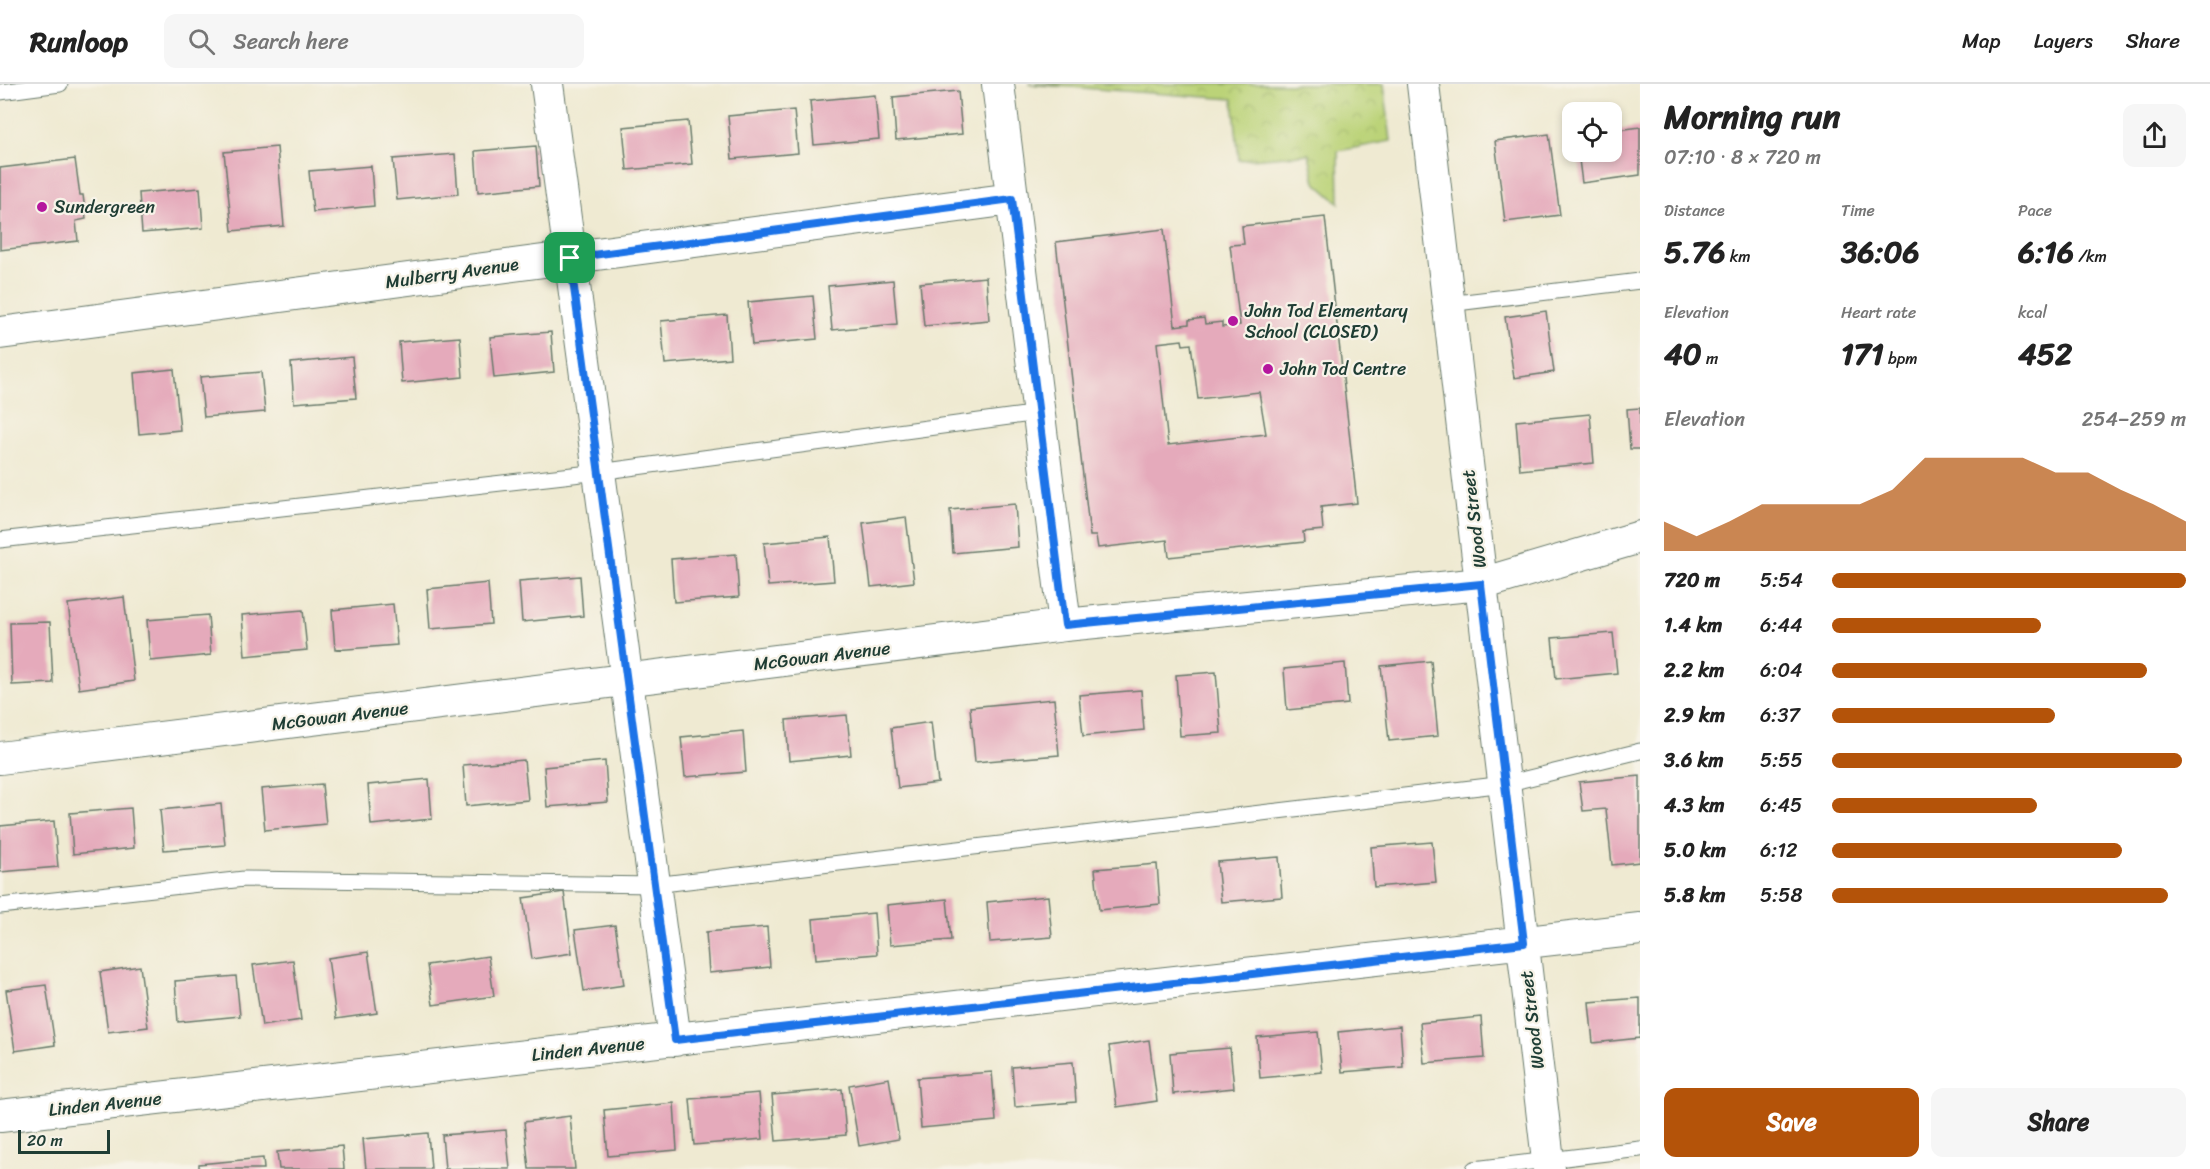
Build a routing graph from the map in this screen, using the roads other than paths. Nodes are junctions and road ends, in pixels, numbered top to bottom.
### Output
1 (60, 84) edge
2 (547, 84) edge
3 (998, 84) edge
4 (1424, 84) edge
5 (0, 92) edge
6 (1012, 199) junction
7 (570, 258) junction
8 (1640, 281) edge
9 (1448, 304) junction
10 (0, 333) edge
11 (1038, 413) junction
12 (599, 472) junction
13 (1640, 537) edge
14 (0, 540) edge
15 (1481, 584) junction
16 (1065, 625) junction
17 (627, 680) junction
18 (1640, 751) edge
19 (0, 758) edge
20 (1505, 784) junction
21 (654, 885) junction
22 (0, 906) edge
23 (1640, 929) edge
24 (1524, 943) junction
25 (675, 1040) junction
26 (0, 1116) edge
27 (1640, 1149) edge
28 (1549, 1165) edge
29 (1474, 1169) edge

1 - 5 lane
2 - 7 street
3 - 6 street
4 - 9 street, Wood Street
6 - 7 street, Mulberry Avenue
6 - 11 street
7 - 10 street, Mulberry Avenue
7 - 12 street
8 - 9 lane
9 - 15 street, Wood Street
11 - 12 lane
11 - 16 street
12 - 14 lane
12 - 17 street
13 - 15 street, McGowan Avenue
15 - 16 street, McGowan Avenue
15 - 20 street, Wood Street
16 - 17 street, McGowan Avenue
17 - 19 street, McGowan Avenue
17 - 21 street
18 - 20 lane
20 - 21 lane
20 - 24 street, Wood Street
21 - 22 lane
21 - 25 street
23 - 24 street, Linden Avenue
24 - 25 street, Linden Avenue
24 - 28 street, Wood Street
25 - 26 street, Linden Avenue
27 - 28 lane
28 - 29 lane

